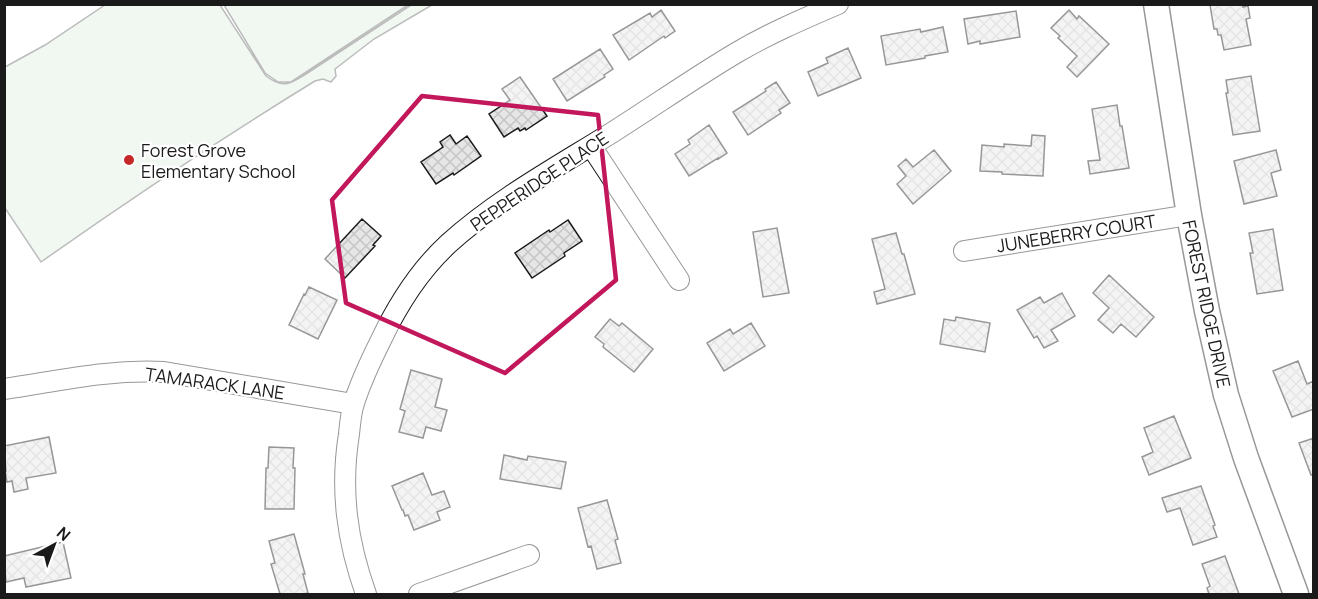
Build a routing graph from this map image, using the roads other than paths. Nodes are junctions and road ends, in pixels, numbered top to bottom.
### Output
1 (838, 4) edge
2 (1156, 4) edge
3 (591, 146) junction
4 (1189, 215) junction
5 (964, 250) dead end
6 (679, 280) dead end
7 (4, 389) edge
8 (354, 404) junction
9 (529, 555) dead end
10 (366, 594) edge
11 (419, 594) edge
12 (1296, 594) edge

1 - 3 street, PEPPERIDGE PLACE
2 - 4 street, FOREST RIDGE DRIVE
3 - 6 street
3 - 8 street, PEPPERIDGE PLACE
4 - 5 street, JUNEBERRY COURT
4 - 12 street, FOREST RIDGE DRIVE
7 - 8 street, TAMARACK LANE
8 - 10 street, PEPPERIDGE PLACE
9 - 11 street

